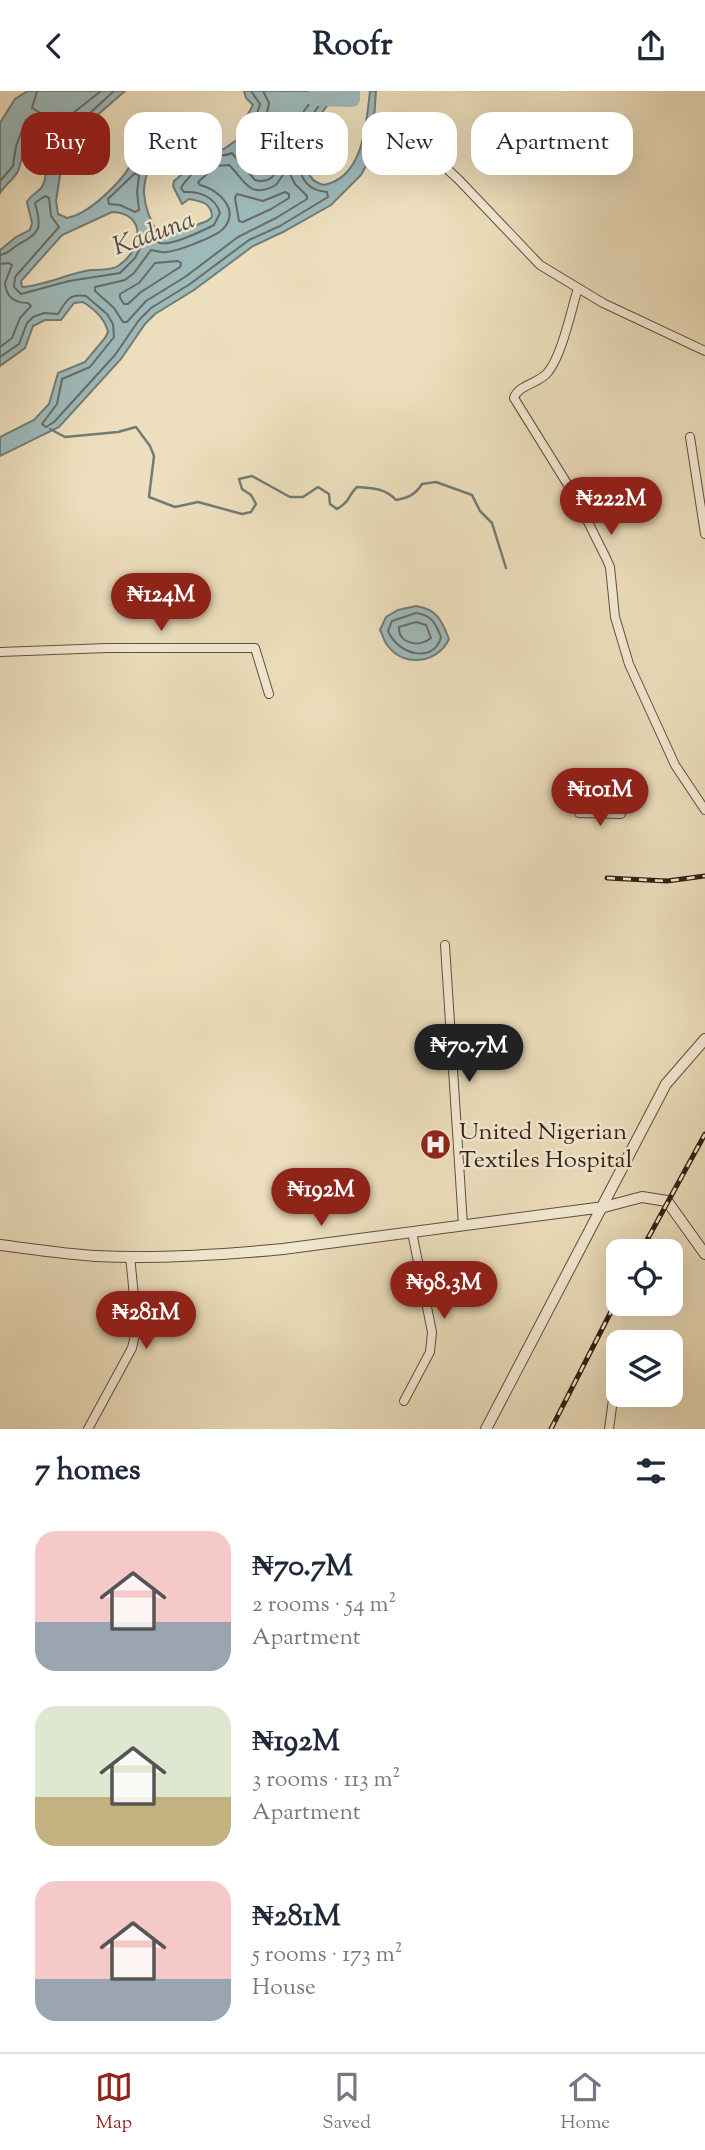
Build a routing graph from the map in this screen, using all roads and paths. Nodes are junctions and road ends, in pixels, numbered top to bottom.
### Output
1 (452, 175) edge
2 (578, 288) junction
3 (705, 351) edge
4 (690, 437) dead end
5 (705, 534) edge
6 (0, 652) edge
7 (269, 694) dead end
8 (705, 810) edge
9 (579, 813) dead end
10 (621, 814) dead end
11 (446, 945) dead end
12 (705, 1039) edge
13 (604, 1207) junction
14 (463, 1225) junction
15 (412, 1232) junction
16 (0, 1245) edge
17 (705, 1254) edge
18 (130, 1256) junction
19 (404, 1401) dead end
20 (612, 1407) edge
21 (88, 1429) edge
22 (486, 1429) edge
23 (609, 1429) edge

1 - 2 street
2 - 3 street
2 - 8 street
4 - 5 street
6 - 7 street
9 - 10 street
11 - 14 street
12 - 13 street
13 - 14 street
13 - 17 street
13 - 22 street
14 - 15 street
15 - 18 street
15 - 19 street
16 - 18 street
18 - 21 street
20 - 23 street

